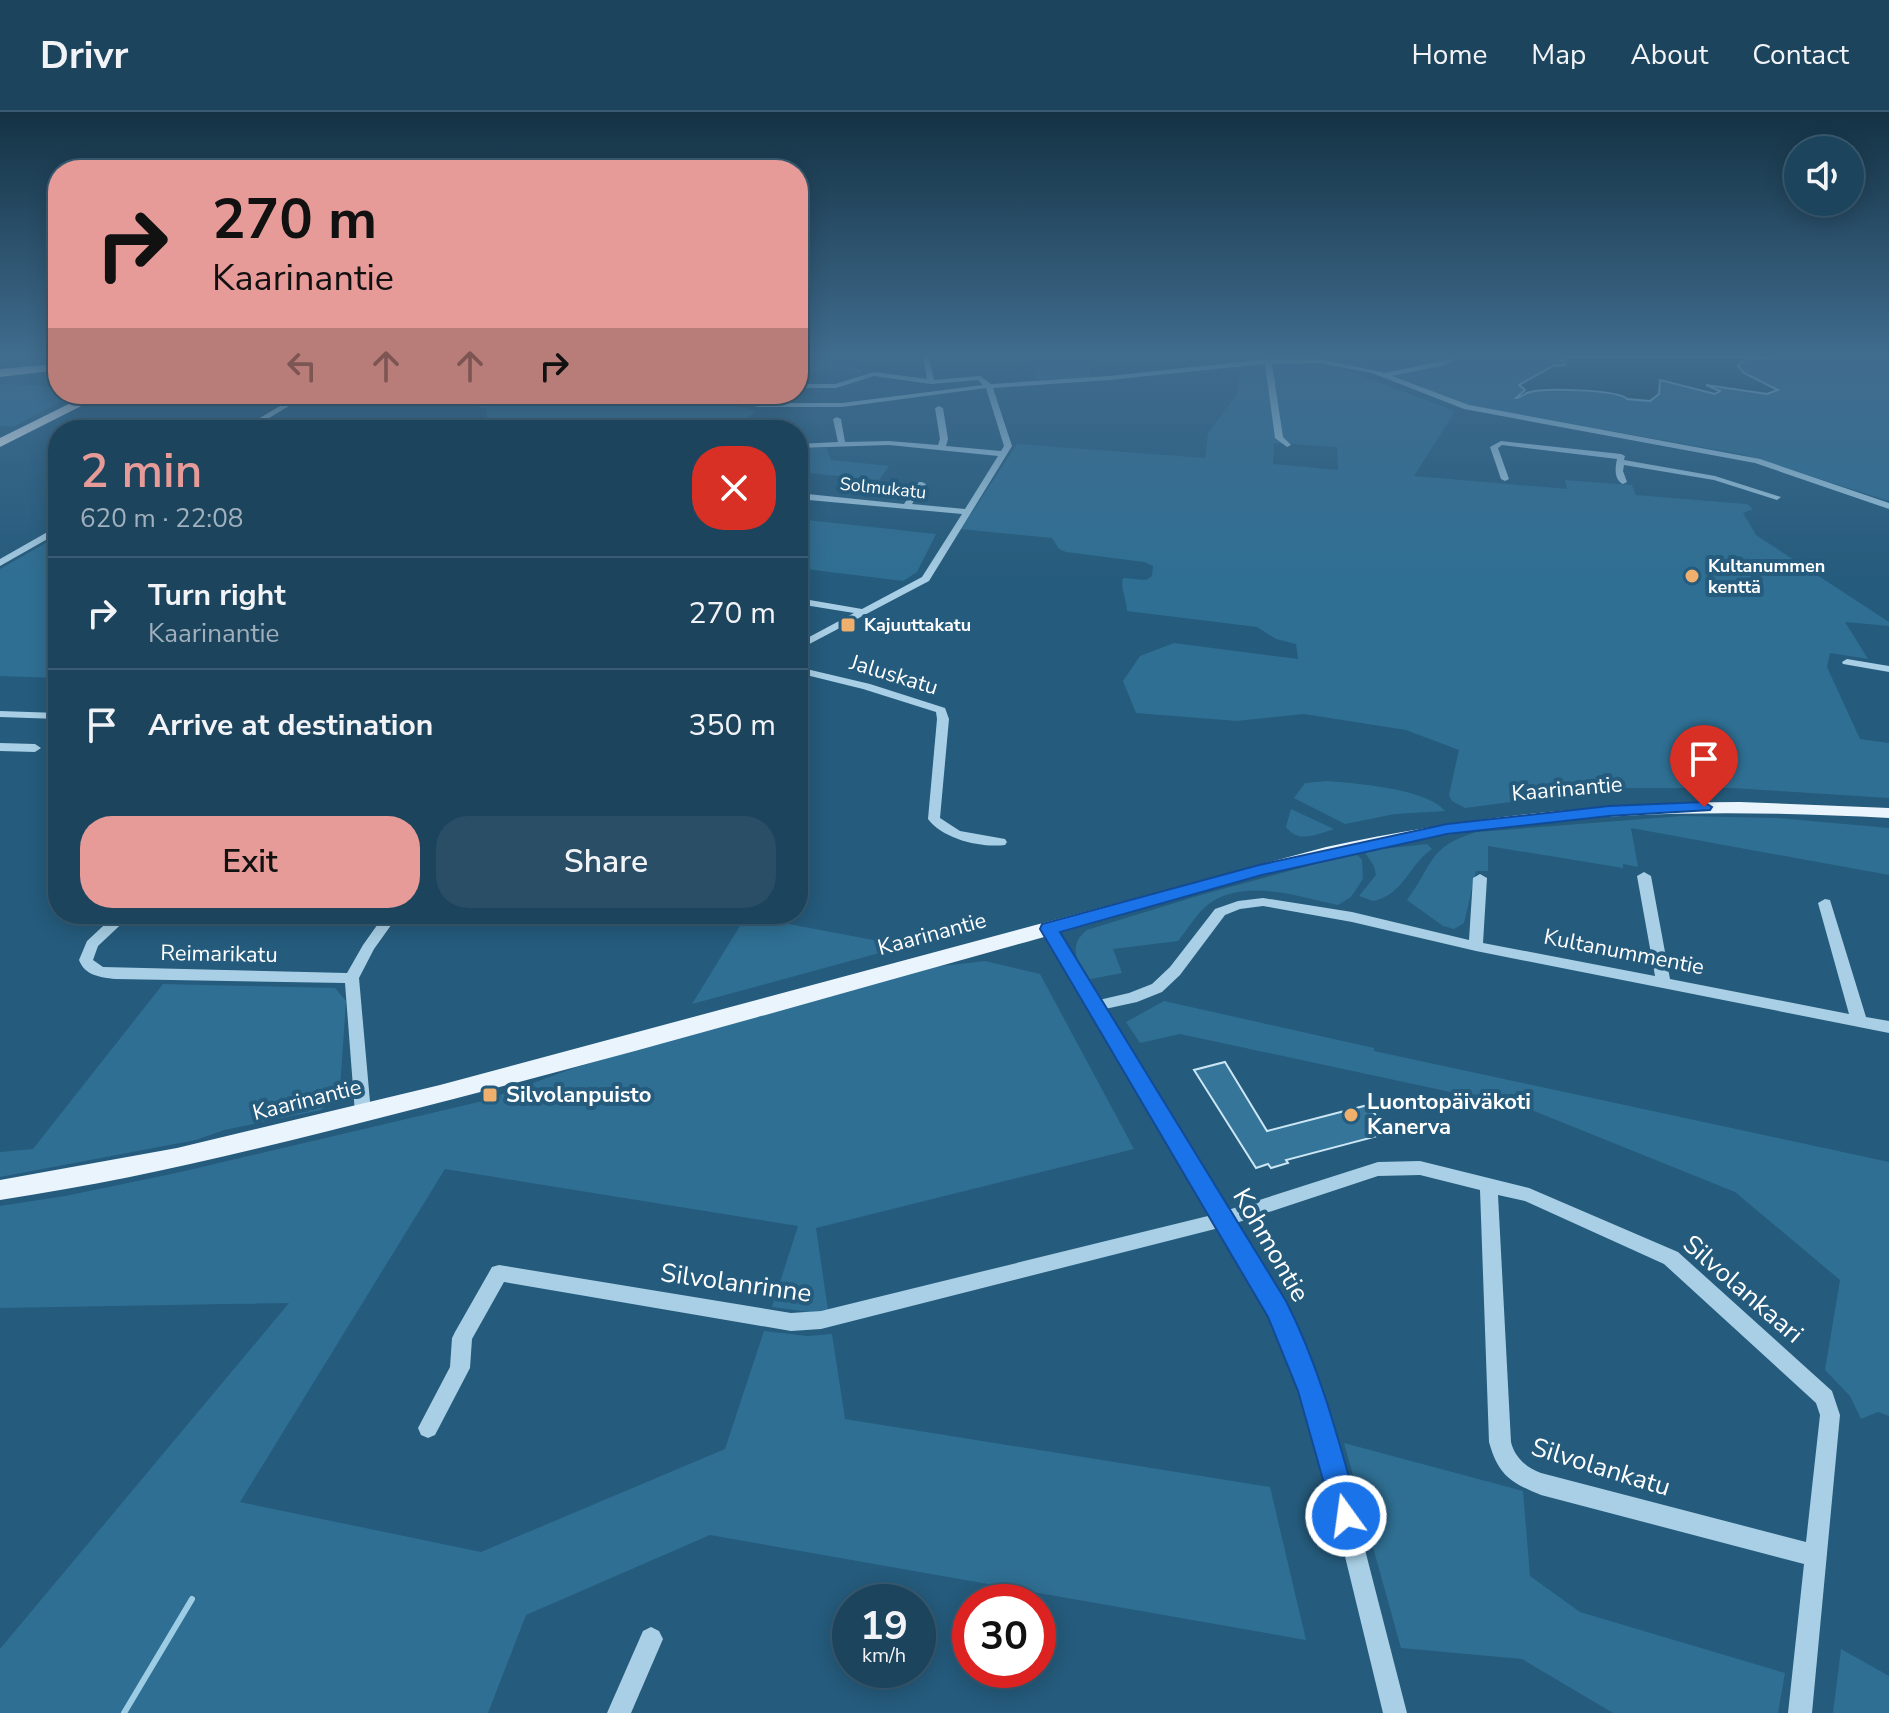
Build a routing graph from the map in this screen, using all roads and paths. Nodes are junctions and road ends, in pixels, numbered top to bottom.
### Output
1 (25, 432) edge
2 (840, 432) edge
3 (943, 432) edge
4 (1004, 432) edge
5 (1278, 432) edge
6 (1602, 432) edge
7 (1625, 436) junction
8 (0, 443) edge
9 (842, 444) junction
10 (1287, 445) dead end
11 (808, 446) edge
12 (941, 448) junction
13 (1004, 454) junction
14 (1620, 460) junction
15 (1505, 479) dead end
16 (1623, 482) dead end
17 (922, 484) dead end
18 (808, 497) edge
19 (1777, 497) dead end
20 (907, 506) junction
21 (1889, 506) edge
22 (965, 512) junction
23 (48, 535) edge
24 (0, 563) edge
25 (808, 603) edge
26 (864, 612) junction
27 (808, 642) edge
28 (1847, 662) dead end
29 (1889, 669) edge
30 (808, 672) edge
31 (0, 714) edge
32 (48, 716) edge
33 (0, 747) edge
34 (35, 748) dead end
35 (1889, 813) edge
36 (1000, 842) dead end
37 (1644, 876) dead end
38 (1480, 878) dead end
39 (1825, 903) dead end
40 (114, 924) edge
41 (386, 924) edge
42 (1049, 929) junction
43 (1476, 946) junction
44 (352, 978) junction
45 (1663, 981) junction
46 (1094, 1006) junction
47 (1859, 1021) junction
48 (1889, 1027) edge
49 (363, 1113) junction
50 (1489, 1184) junction
51 (0, 1190) edge
52 (1224, 1219) junction
53 (428, 1428) dead end
54 (1814, 1555) junction
55 (651, 1639) dead end
56 (619, 1713) edge
57 (1395, 1713) edge
58 (1800, 1713) edge

1 - 8 highway
2 - 9 street
3 - 12 street
4 - 13 street
5 - 10 street
6 - 7 street
7 - 14 street
7 - 21 street
9 - 11 street, Solmukatu
9 - 12 street, Solmukatu
12 - 13 street, Solmukatu
13 - 22 street
14 - 15 street
14 - 16 street
14 - 19 street
17 - 20 street
18 - 20 street, Solmukatu
20 - 22 street, Solmukatu
22 - 26 street
23 - 24 street
25 - 26 street
26 - 27 street
28 - 29 street
30 - 36 street, Jaluskatu
31 - 32 street
33 - 34 street
35 - 42 main road, Kaarinantie
37 - 45 street
38 - 43 street
39 - 47 street
40 - 44 street, Reimarikatu
41 - 44 street
42 - 46 street, Kohmontie
42 - 49 main road, Kaarinantie
43 - 45 street, Kultanummentie
43 - 46 street, Kultanummentie
44 - 49 street
45 - 47 street, Kultanummentie
46 - 52 street, Kohmontie
47 - 48 street, Kultanummentie
49 - 51 main road, Kaarinantie
50 - 52 street, Silvolankaari
50 - 54 street, Silvolankaari
50 - 54 street, Silvolankatu
52 - 53 street, Silvolanrinne
52 - 57 street, Kohmontie
54 - 58 street, Silvolankaari
55 - 56 street

